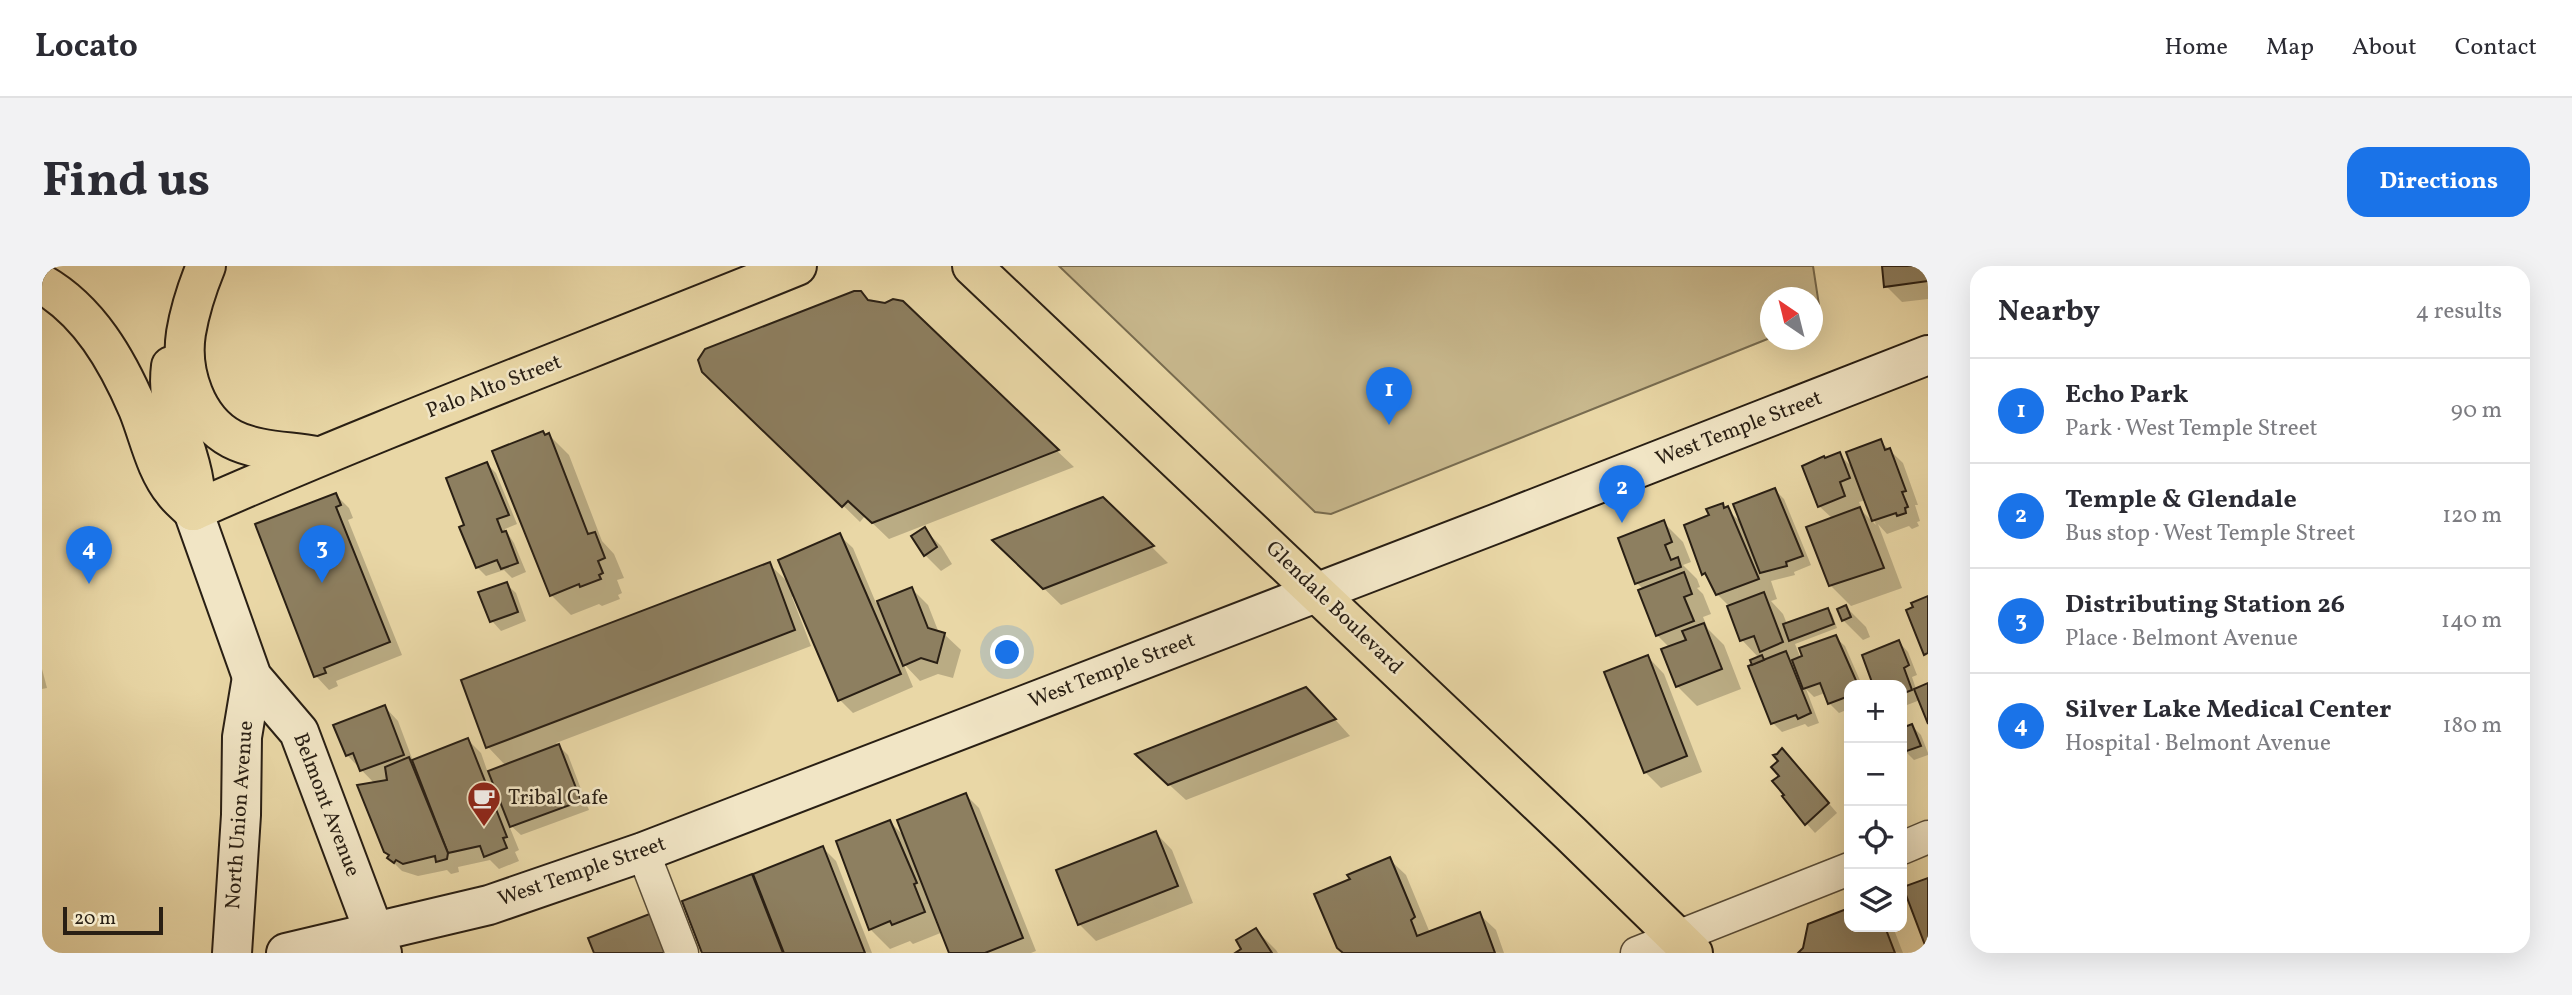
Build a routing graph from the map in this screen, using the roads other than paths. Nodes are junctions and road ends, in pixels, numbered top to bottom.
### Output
1 (206, 266) edge
2 (797, 266) edge
3 (972, 266) edge
4 (42, 284) edge
5 (1928, 355) edge
6 (316, 456) junction
7 (193, 510) junction
8 (1317, 592) junction
9 (252, 677) junction
10 (1928, 837) edge
11 (1907, 846) edge
12 (643, 852) junction
13 (1844, 871) edge
14 (378, 943) edge
15 (1685, 945) edge
16 (232, 953) edge
17 (286, 953) edge
18 (682, 953) edge
19 (1637, 953) edge

1 - 6 main road
1 - 7 main road
2 - 6 main road, Palo Alto Street
3 - 8 main road, Glendale Boulevard
4 - 7 main road
5 - 8 main road, West Temple Street
6 - 7 main road, Palo Alto Street
7 - 9 main road, Belmont Avenue
8 - 12 main road, West Temple Street
8 - 15 main road, Glendale Boulevard
9 - 14 main road, Belmont Avenue
9 - 16 main road, North Union Avenue
10 - 11 street
12 - 14 main road, West Temple Street
12 - 18 street
13 - 15 street
14 - 17 main road, West Temple Street
15 - 19 street

